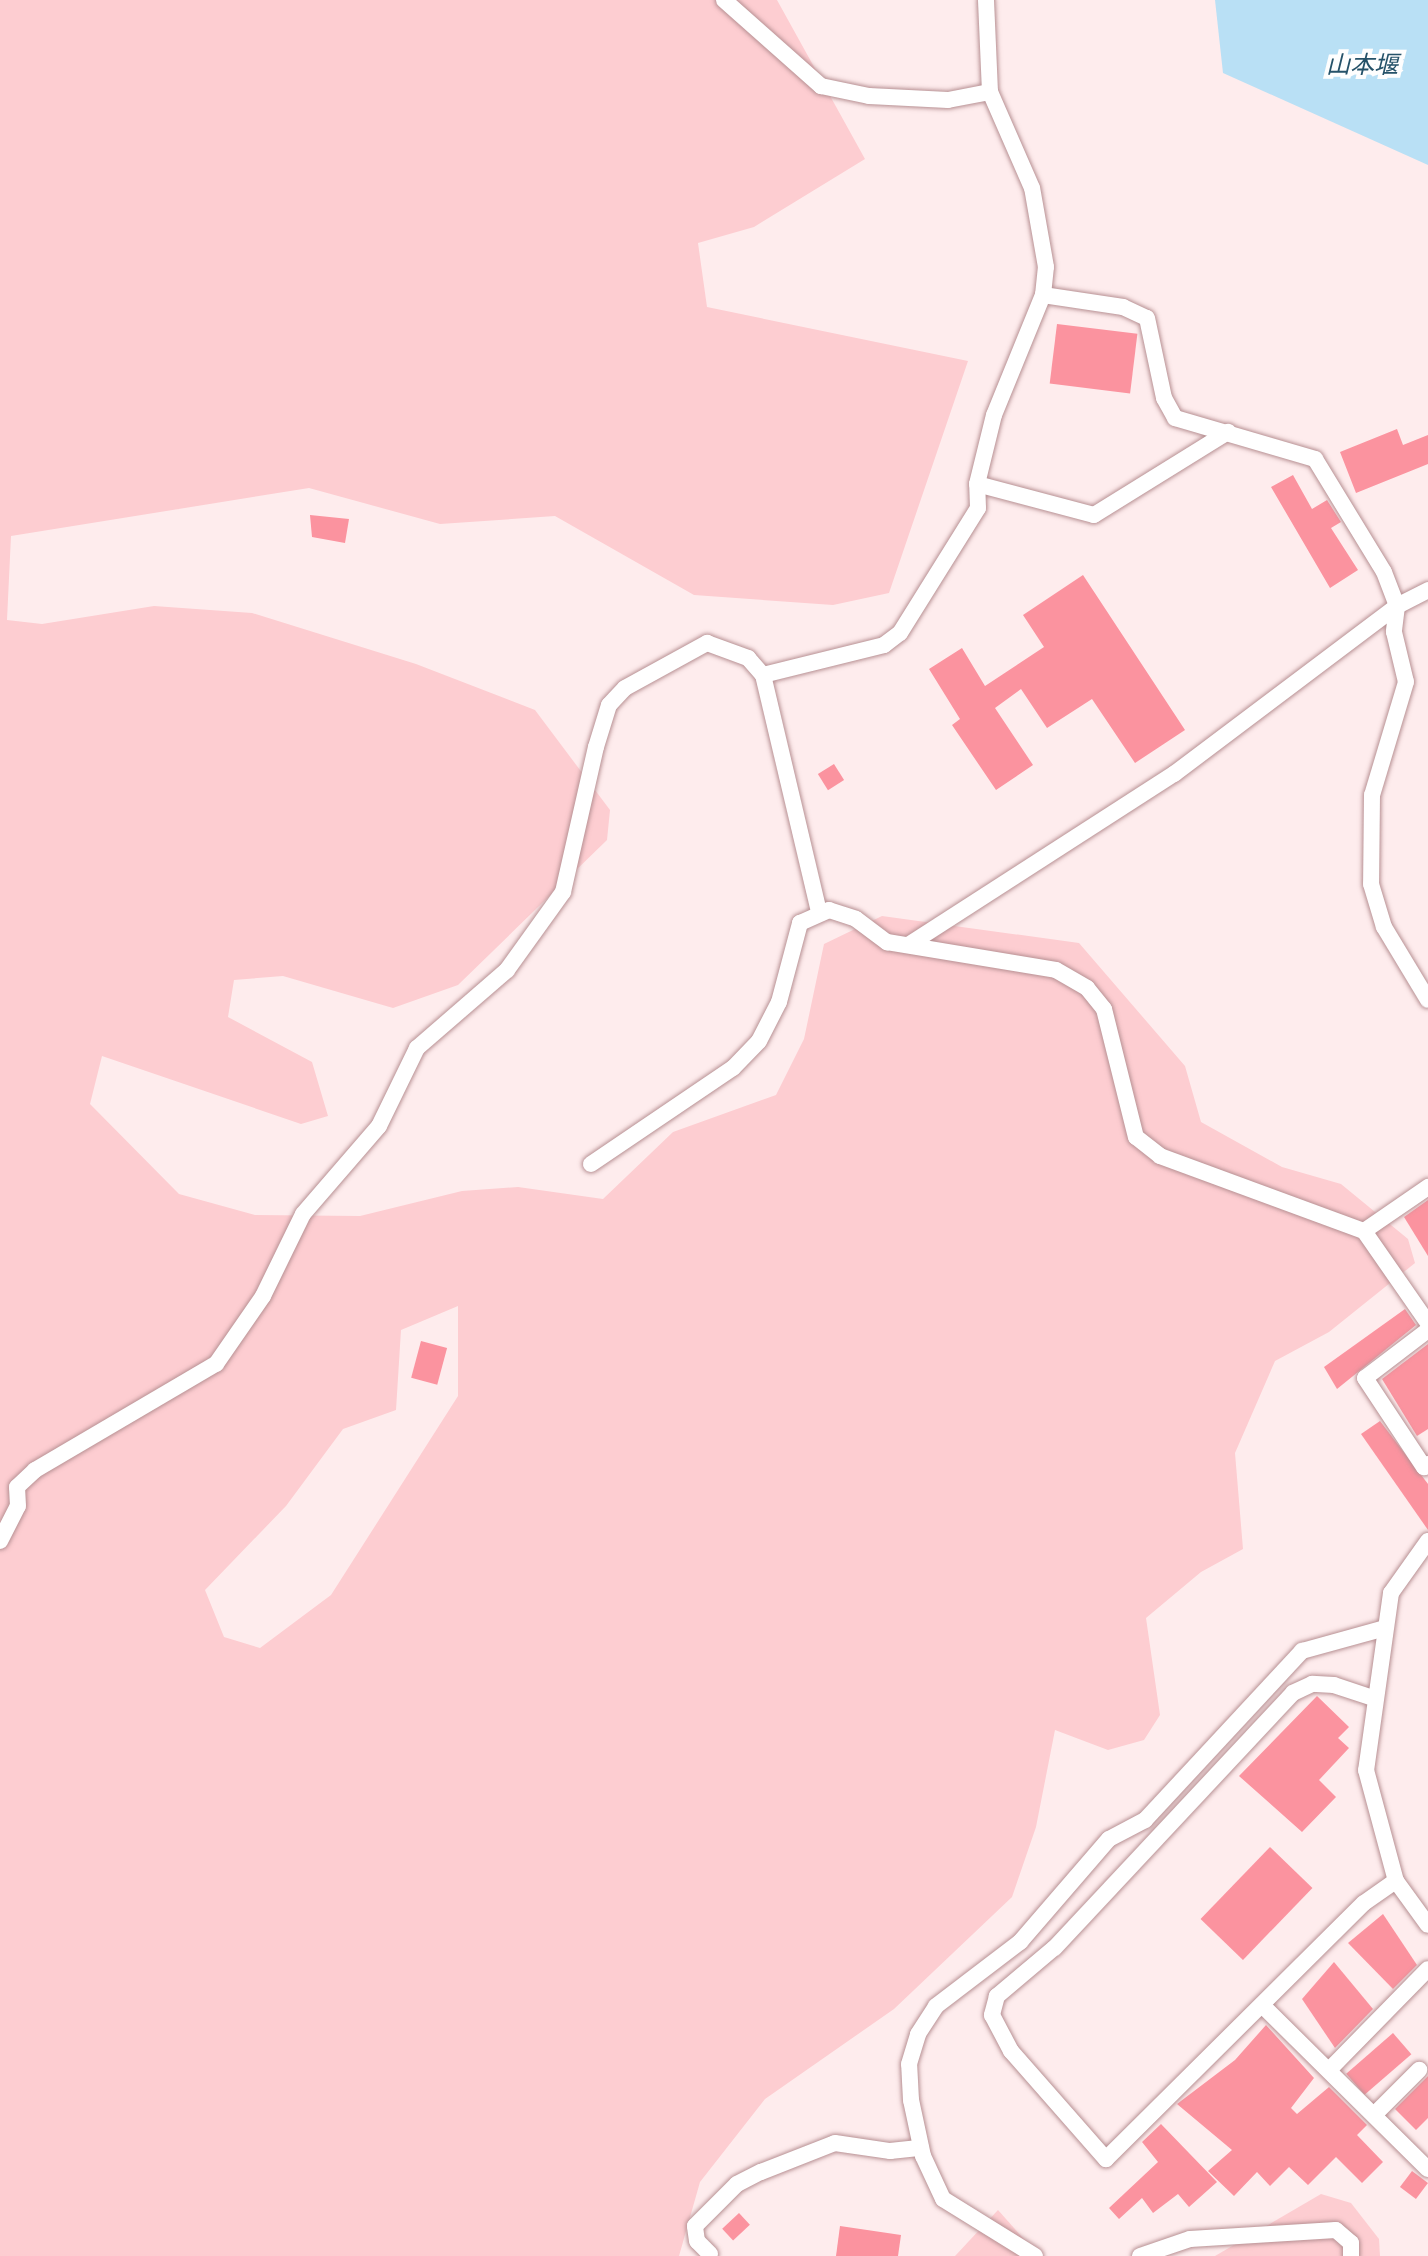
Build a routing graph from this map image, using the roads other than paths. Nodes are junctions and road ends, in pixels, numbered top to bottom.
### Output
1 (724, 0) edge
2 (986, 0) edge
3 (990, 92) junction
4 (1043, 295) junction
5 (1228, 432) junction
6 (977, 484) junction
7 (1428, 590) edge
8 (1397, 606) junction
9 (763, 675) junction
10 (819, 911) junction
11 (910, 944) junction
12 (1428, 1000) edge
13 (591, 1164) dead end
14 (1428, 1187) edge
15 (1364, 1231) junction
16 (1427, 1319) edge
17 (1428, 1464) edge
18 (0, 1541) edge
19 (1428, 1541) edge
20 (1382, 1629) junction
21 (1373, 1698) junction
22 (1396, 1881) junction
23 (1428, 1925) edge
24 (1428, 1969) edge
25 (1262, 2005) junction
26 (1329, 2070) junction
27 (1419, 2070) dead end
28 (1374, 2115) junction
29 (921, 2148) junction
30 (1428, 2169) edge
31 (710, 2254) dead end
32 (1035, 2256) edge
33 (1140, 2256) edge
34 (1351, 2256) edge

1 - 3 street
2 - 3 street
3 - 4 street
4 - 5 street
4 - 6 street
5 - 6 street
5 - 8 street
6 - 9 street
7 - 8 street
8 - 11 street
8 - 12 street
9 - 10 street
9 - 18 street
10 - 11 street
10 - 13 street
11 - 15 street
14 - 15 street
15 - 16 street
16 - 17 street
19 - 20 street
20 - 21 street
20 - 29 street
21 - 22 street
21 - 25 street
22 - 23 street
22 - 25 street
24 - 26 street
25 - 26 street
26 - 28 street
27 - 28 street
28 - 30 street
29 - 31 street
29 - 32 street
33 - 34 street

